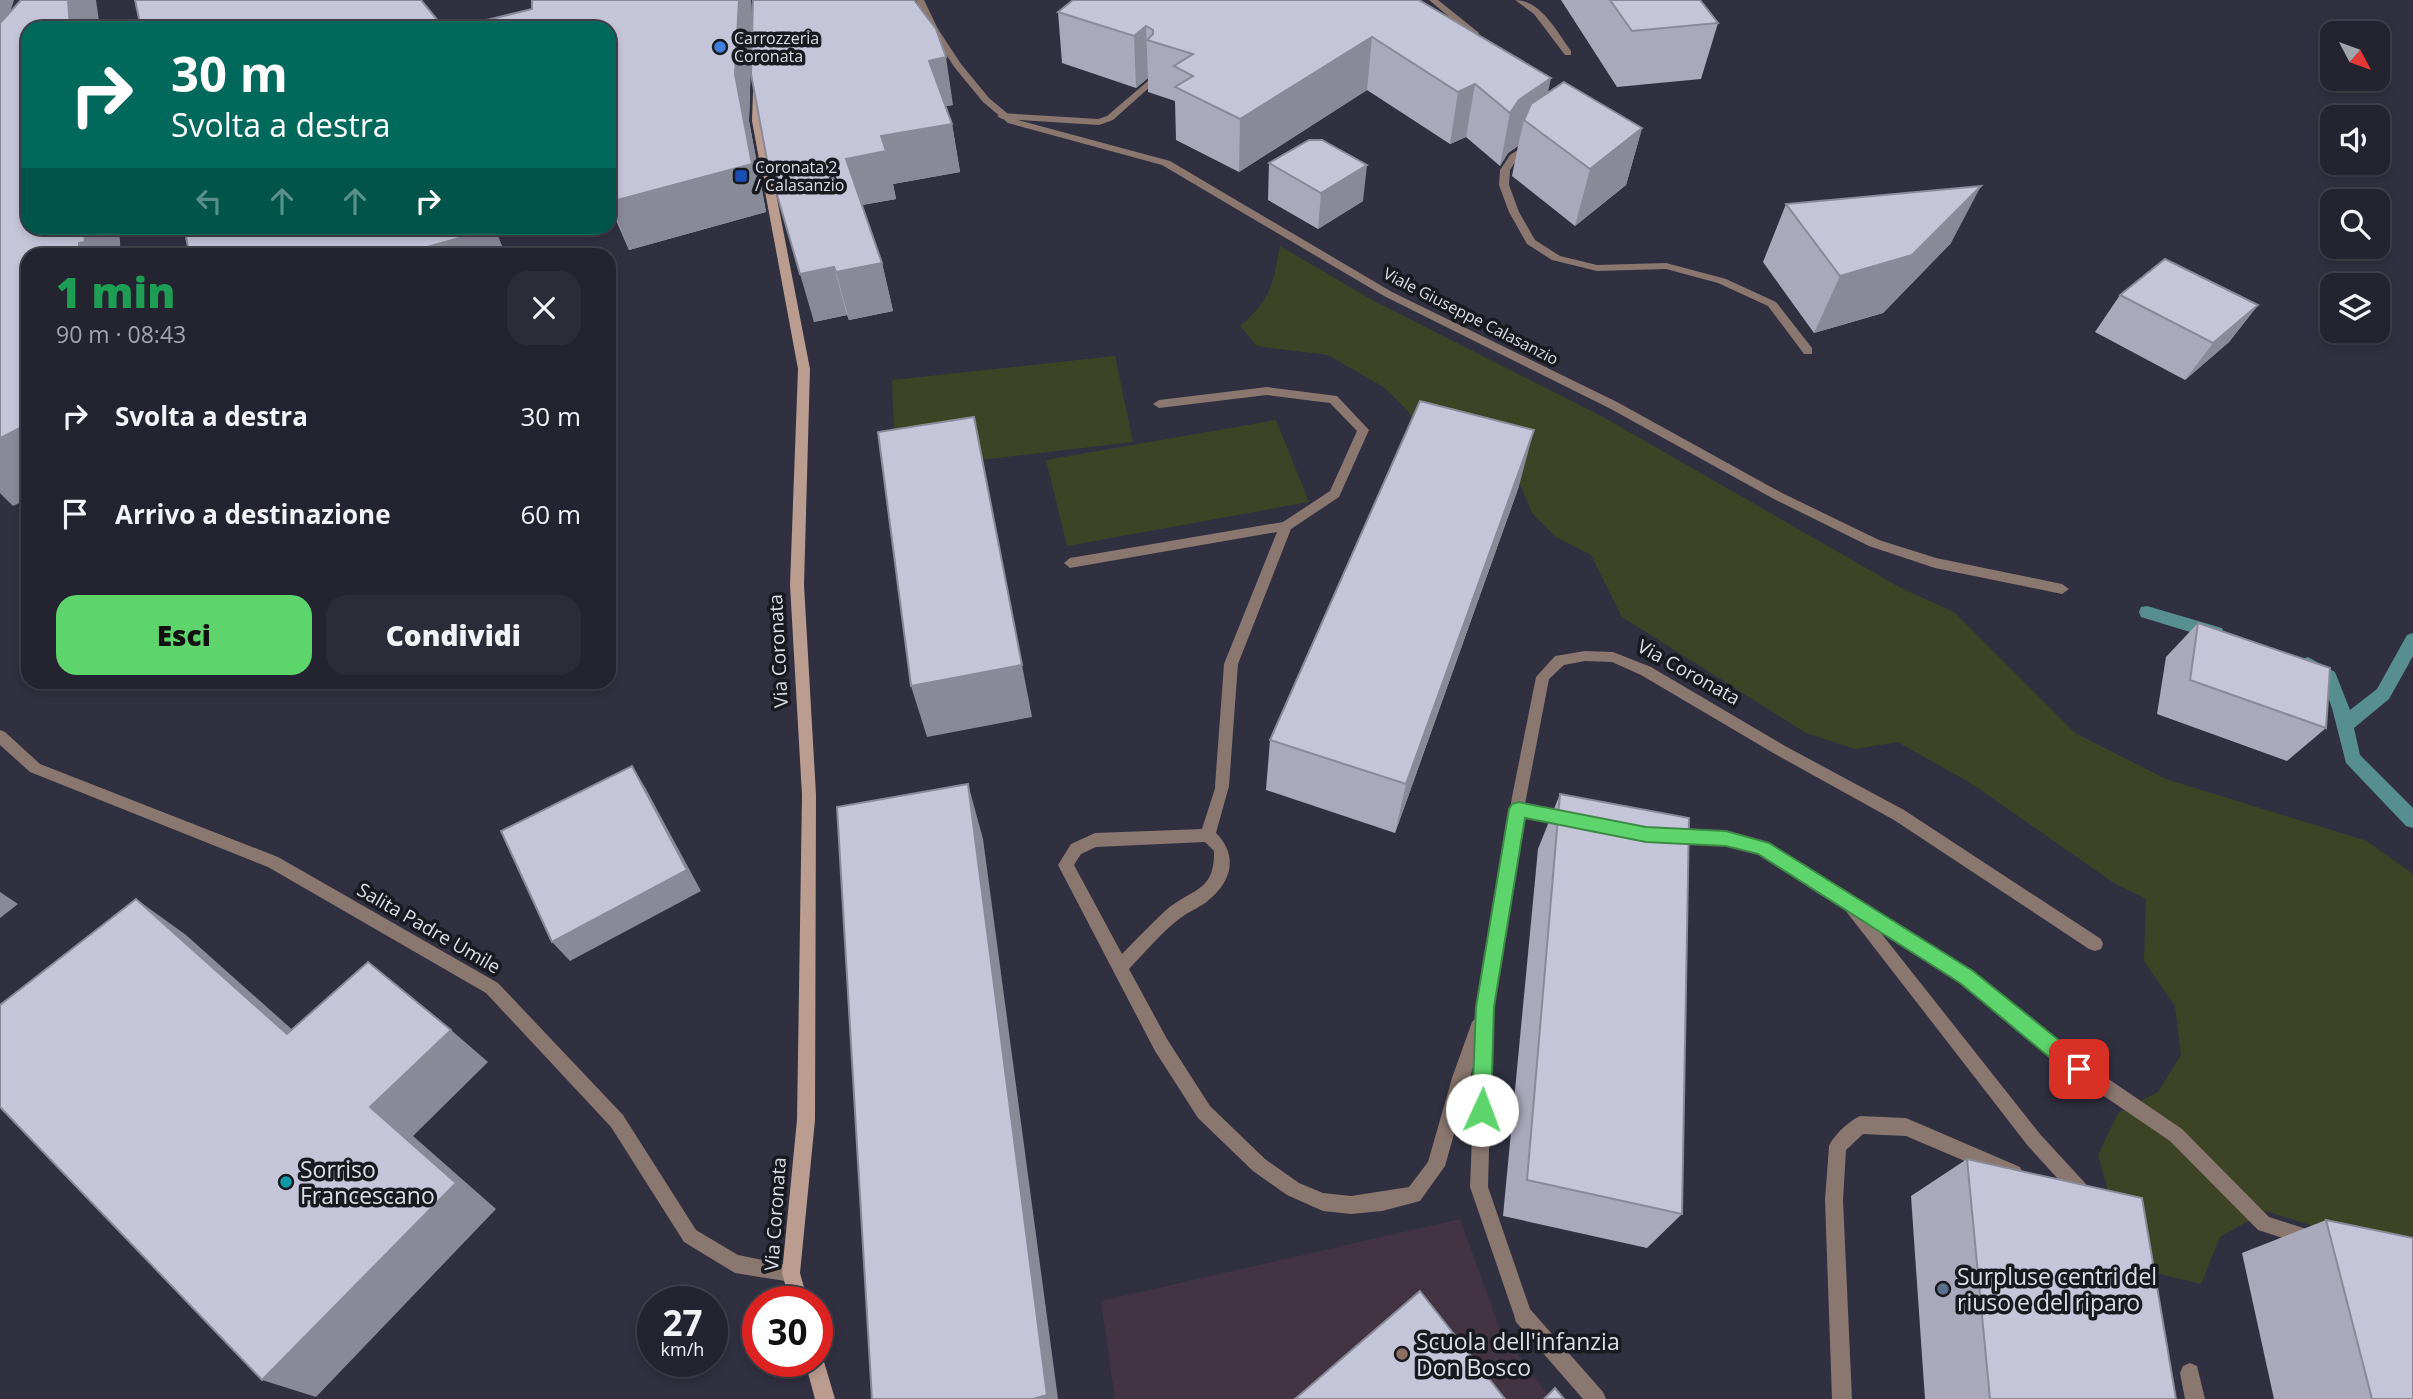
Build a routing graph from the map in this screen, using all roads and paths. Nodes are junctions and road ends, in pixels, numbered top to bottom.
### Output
1 (920, 0) edge
2 (1433, 0) edge
3 (1519, 0) edge
4 (1568, 53) dead end
5 (1477, 58) edge
6 (758, 75) edge
7 (1148, 84) edge
8 (1002, 116) junction
9 (1541, 138) edge
10 (1808, 351) dead end
11 (1159, 404) dead end
12 (1286, 526) junction
13 (1070, 563) dead end
14 (2062, 589) dead end
15 (0, 736) edge
16 (1518, 809) junction
17 (1577, 822) edge
18 (1208, 835) junction
19 (1660, 835) edge
20 (1844, 898) junction
21 (2095, 944) dead end
22 (1119, 968) junction
23 (1485, 1007) junction
24 (2029, 1180) edge
25 (2065, 1199) edge
26 (2333, 1245) edge
27 (791, 1273) junction
28 (795, 1286) edge
29 (2190, 1373) dead end
30 (819, 1377) edge
31 (825, 1399) edge
32 (1595, 1399) edge
33 (1842, 1399) edge
34 (2195, 1399) edge

1 - 8 street
2 - 5 street
3 - 4 street
6 - 27 street, Via Coronata
7 - 8 street
8 - 14 street, Viale Giuseppe Calasanzio
9 - 10 street
11 - 12 street
12 - 13 street
12 - 18 street
15 - 27 street, Salita Padre Umile
16 - 17 street
16 - 21 street, Via Coronata
16 - 23 street, Via Coronata
18 - 22 street
18 - 22 street, Via Coronata
19 - 20 street
20 - 25 street
20 - 26 street
22 - 23 street, Via Coronata
23 - 32 street, Via Coronata
24 - 33 street
27 - 28 street, Via Coronata
29 - 34 street
30 - 31 street

